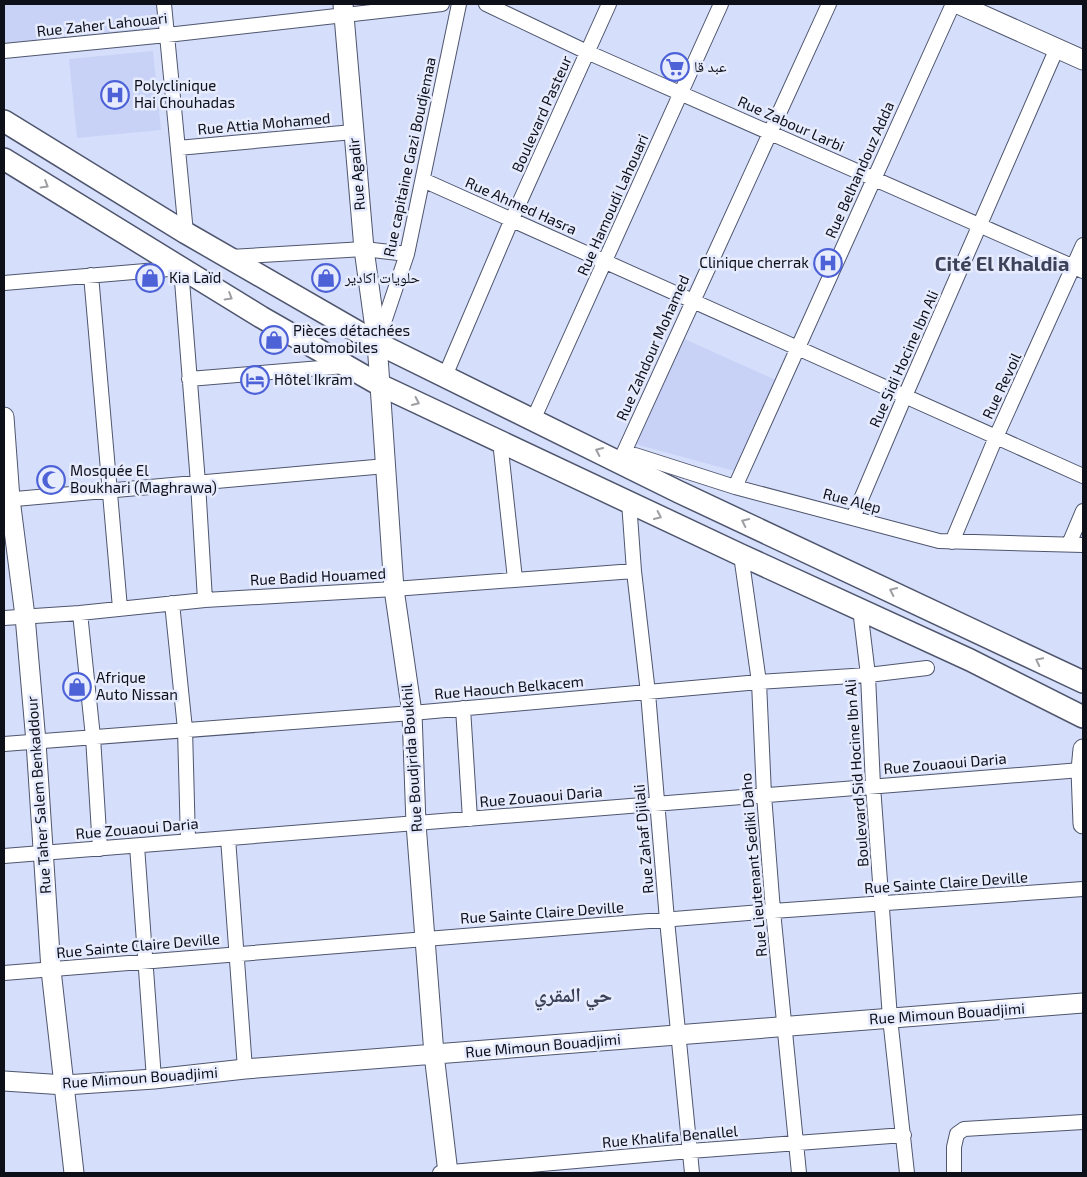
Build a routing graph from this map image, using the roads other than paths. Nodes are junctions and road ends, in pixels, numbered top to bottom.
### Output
1 (164, 4) edge
2 (442, 4) edge
3 (459, 4) edge
4 (609, 4) edge
5 (721, 4) edge
6 (829, 4) edge
7 (953, 4) edge
8 (958, 4) edge
9 (494, 6) edge
10 (343, 10) edge
11 (167, 35) junction
12 (1057, 48) junction
13 (4, 51) edge
14 (587, 52) junction
15 (1083, 60) edge
16 (681, 94) junction
17 (4, 121) edge
18 (353, 132) junction
19 (769, 132) junction
20 (178, 148) junction
21 (4, 160) edge
22 (874, 178) junction
23 (423, 180) junction
24 (512, 219) junction
25 (980, 226) junction
26 (186, 233) junction
27 (1083, 245) edge
28 (364, 250) junction
29 (408, 254) junction
30 (229, 257) junction
31 (605, 261) junction
32 (181, 268) junction
33 (1078, 269) edge
34 (91, 275) junction
35 (4, 283) edge
36 (692, 301) junction
37 (377, 343) junction
38 (797, 347) junction
39 (347, 366) junction
40 (445, 376) junction
41 (189, 379) junction
42 (380, 385) junction
43 (905, 396) junction
44 (4, 417) edge
45 (533, 420) junction
46 (996, 437) junction
47 (500, 441) junction
48 (620, 461) junction
49 (386, 466) junction
50 (1083, 476) edge
51 (198, 482) junction
52 (735, 487) junction
53 (109, 491) junction
54 (7, 500) edge
55 (629, 502) junction
56 (1083, 510) edge
57 (854, 518) junction
58 (952, 542) junction
59 (1068, 544) junction
60 (1083, 545) edge
61 (741, 555) junction
62 (634, 571) junction
63 (515, 579) junction
64 (394, 589) junction
65 (205, 600) junction
66 (172, 603) junction
67 (120, 608) junction
68 (860, 609) junction
69 (80, 613) junction
70 (25, 616) junction
71 (4, 618) edge
72 (927, 668) dead end
73 (868, 675) junction
74 (759, 682) junction
75 (1083, 682) edge
76 (648, 692) junction
77 (463, 708) junction
78 (412, 712) junction
79 (1083, 716) edge
80 (185, 729) junction
81 (93, 737) junction
82 (36, 742) junction
83 (4, 744) edge
84 (1083, 749) edge
85 (1081, 770) junction
86 (874, 786) junction
87 (764, 795) junction
88 (657, 804) junction
89 (470, 819) junction
90 (416, 824) junction
91 (1083, 824) edge
92 (228, 838) junction
93 (188, 841) junction
94 (137, 846) junction
95 (100, 849) junction
96 (43, 853) junction
97 (4, 856) edge
98 (1083, 889) edge
99 (882, 903) junction
100 (773, 911) junction
101 (667, 920) junction
102 (425, 939) junction
103 (238, 953) junction
104 (145, 961) junction
105 (51, 970) junction
106 (4, 973) edge
107 (1083, 1003) edge
108 (890, 1018) junction
109 (785, 1026) junction
110 (678, 1035) junction
111 (434, 1054) junction
112 (245, 1069) junction
113 (154, 1079) junction
114 (4, 1081) edge
115 (65, 1084) junction
116 (1083, 1122) edge
117 (904, 1135) junction
118 (796, 1143) junction
119 (690, 1151) junction
120 (74, 1173) edge
121 (446, 1173) edge
122 (692, 1173) edge
123 (800, 1173) edge
124 (907, 1173) edge
125 (954, 1173) edge

1 - 11 street
2 - 10 street, Rue Zaher Lahouari
3 - 23 street, Rue capitaine Gazi Boudjemaa
4 - 14 street, Boulevard Pasteur
5 - 16 street, Rue Hamoudi Lahouari
6 - 19 street, Rue Zahdour Mohamed
7 - 22 street, Rue Belhandouz Adda
8 - 12 street
9 - 14 street, Rue Zabour Larbi
10 - 11 street, Rue Zaher Lahouari
10 - 18 street, Rue Agadir
11 - 13 street, Rue Zaher Lahouari
11 - 20 street
12 - 15 street
12 - 25 street, Rue Sidi Hocine Ibn Ali
14 - 16 street, Rue Zabour Larbi
14 - 24 street, Boulevard Pasteur
16 - 19 street, Rue Zabour Larbi
16 - 31 street, Rue Hamoudi Lahouari
17 - 26 main road
18 - 20 street, Rue Attia Mohamed
18 - 28 street, Rue Agadir
19 - 22 street, Rue Zabour Larbi
19 - 36 street, Rue Zahdour Mohamed
20 - 26 street
21 -> 32 main road
22 - 25 street, Rue Zabour Larbi
22 - 38 street, Rue Belhandouz Adda
23 - 24 street, Rue Ahmed Hasra
23 - 29 street, Rue capitaine Gazi Boudjemaa
24 - 31 street, Rue Ahmed Hasra
24 - 40 street, Boulevard Pasteur
25 - 33 street, Rue Zabour Larbi
25 - 43 street, Rue Sidi Hocine Ibn Ali
26 - 30 main road
27 - 33 street, Rue Revoil
28 - 29 street
28 - 30 street
28 - 37 street, Rue Agadir
29 - 37 street, Rue capitaine Gazi Boudjemaa
30 - 37 main road
31 - 36 street, Rue Ahmed Hasra
31 - 45 street, Rue Hamoudi Lahouari
32 - 34 street
32 -> 39 main road
32 - 41 street
33 - 46 street, Rue Revoil
34 - 35 street
34 - 53 street
36 - 38 street, Rue Ahmed Hasra
36 - 48 street, Rue Zahdour Mohamed
37 - 40 main road
37 - 42 street, Rue Boudjrida Boukhil
38 - 43 street, Rue Ahmed Hasra
38 - 52 street, Rue Belhandouz Adda
39 - 41 street
39 - 42 main road
40 - 45 main road
41 - 51 street
42 -> 47 main road
42 - 49 street, Rue Boudjrida Boukhil
43 - 46 street, Rue Ahmed Hasra
43 - 57 street, Rue Sidi Hocine Ibn Ali
44 - 54 street, Rue Taher Salem Benkaddour
48 -> 45 main road
46 - 50 street, Rue Ahmed Hasra
46 - 58 street, Rue Revoil
47 - 55 main road
47 - 63 street
48 - 52 street, Rue Alep
75 -> 48 main road
49 - 51 street
49 - 64 street, Rue Boudjrida Boukhil
51 - 53 street
51 - 65 street
52 - 57 street, Rue Alep
53 - 54 street
53 - 67 street
54 - 70 street, Rue Taher Salem Benkaddour
55 -> 61 main road
55 - 62 street, Rue Zahaf Djilali
56 - 59 street
57 - 58 street, Rue Alep
58 - 59 street, Rue Alep
59 - 60 street, Rue Alep
61 - 68 main road
61 - 74 street, Rue Lieutenant Sediki Daho
62 - 63 street, Rue Badid Houamed
62 - 76 street, Rue Zahaf Djilali
63 - 64 street, Rue Badid Houamed
64 - 65 street, Rue Badid Houamed
64 - 78 street, Rue Boudjrida Boukhil
65 - 66 street, Rue Badid Houamed
66 - 67 street, Rue Badid Houamed
66 - 80 street
67 - 69 street, Rue Badid Houamed
68 - 73 street, Boulevard Sid Hocine Ibn Ali
68 - 79 main road
69 - 70 street, Rue Badid Houamed
69 - 81 street
70 - 71 street, Rue Badid Houamed
70 - 82 street, Rue Taher Salem Benkaddour
72 - 73 street, Rue Haouch Belkacem
73 - 74 street, Rue Haouch Belkacem
73 - 86 street, Boulevard Sid Hocine Ibn Ali
74 - 76 street, Rue Haouch Belkacem
74 - 87 street, Rue Lieutenant Sediki Daho
76 - 77 street, Rue Haouch Belkacem
76 - 88 street, Rue Zahaf Djilali
77 - 78 street, Rue Haouch Belkacem
77 - 89 street
78 - 80 street, Rue Haouch Belkacem
78 - 90 street, Rue Boudjrida Boukhil
80 - 81 street, Rue Haouch Belkacem
80 - 93 street
81 - 82 street, Rue Haouch Belkacem
81 - 95 street
82 - 83 street, Rue Haouch Belkacem
82 - 96 street, Rue Taher Salem Benkaddour
84 - 85 street
85 - 86 street, Rue Zouaoui Daria
85 - 91 street
86 - 87 street, Rue Zouaoui Daria
86 - 99 street, Boulevard Sid Hocine Ibn Ali
87 - 88 street, Rue Zouaoui Daria
87 - 100 street, Rue Lieutenant Sediki Daho
88 - 89 street, Rue Zouaoui Daria
88 - 101 street, Rue Zahaf Djilali
89 - 90 street, Rue Zouaoui Daria
90 - 92 street, Rue Zouaoui Daria
90 - 102 street, Rue Boudjrida Boukhil
92 - 93 street, Rue Zouaoui Daria
92 - 103 street
93 - 94 street, Rue Zouaoui Daria
94 - 95 street, Rue Zouaoui Daria
94 - 104 street
95 - 96 street, Rue Zouaoui Daria
96 - 97 street, Rue Zouaoui Daria
96 - 105 street, Rue Taher Salem Benkaddour
98 - 99 street, Rue Sainte Claire Deville
99 - 100 street, Rue Sainte Claire Deville
99 - 108 street, Boulevard Sid Hocine Ibn Ali
100 - 101 street, Rue Sainte Claire Deville
100 - 109 street, Rue Lieutenant Sediki Daho
101 - 102 street, Rue Sainte Claire Deville
101 - 110 street, Rue Zahaf Djilali
102 - 103 street, Rue Sainte Claire Deville
102 - 111 street, Rue Boudjrida Boukhil
103 - 104 street, Rue Sainte Claire Deville
103 - 112 street
104 - 105 street, Rue Sainte Claire Deville
104 - 113 street
105 - 106 street, Rue Sainte Claire Deville
105 - 115 street, Rue Taher Salem Benkaddour
107 - 108 street, Rue Mimoun Bouadjimi
108 - 109 street, Rue Mimoun Bouadjimi
108 - 117 street, Boulevard Sid Hocine Ibn Ali
109 - 110 street, Rue Mimoun Bouadjimi
109 - 118 street, Rue Lieutenant Sediki Daho
110 - 111 street, Rue Mimoun Bouadjimi
110 - 119 street, Rue Zahaf Djilali
111 - 112 street, Rue Mimoun Bouadjimi
111 - 121 street, Rue Boudjrida Boukhil
112 - 113 street, Rue Mimoun Bouadjimi
113 - 115 street, Rue Mimoun Bouadjimi
114 - 115 street, Rue Mimoun Bouadjimi
115 - 120 street, Rue Taher Salem Benkaddour
116 - 125 street
117 - 118 street, Rue Khalifa Benallel
117 - 124 street, Boulevard Sid Hocine Ibn Ali
118 - 119 street, Rue Khalifa Benallel
118 - 123 street, Rue Lieutenant Sediki Daho
119 - 121 street, Rue Khalifa Benallel
119 - 122 street, Rue Zahaf Djilali

